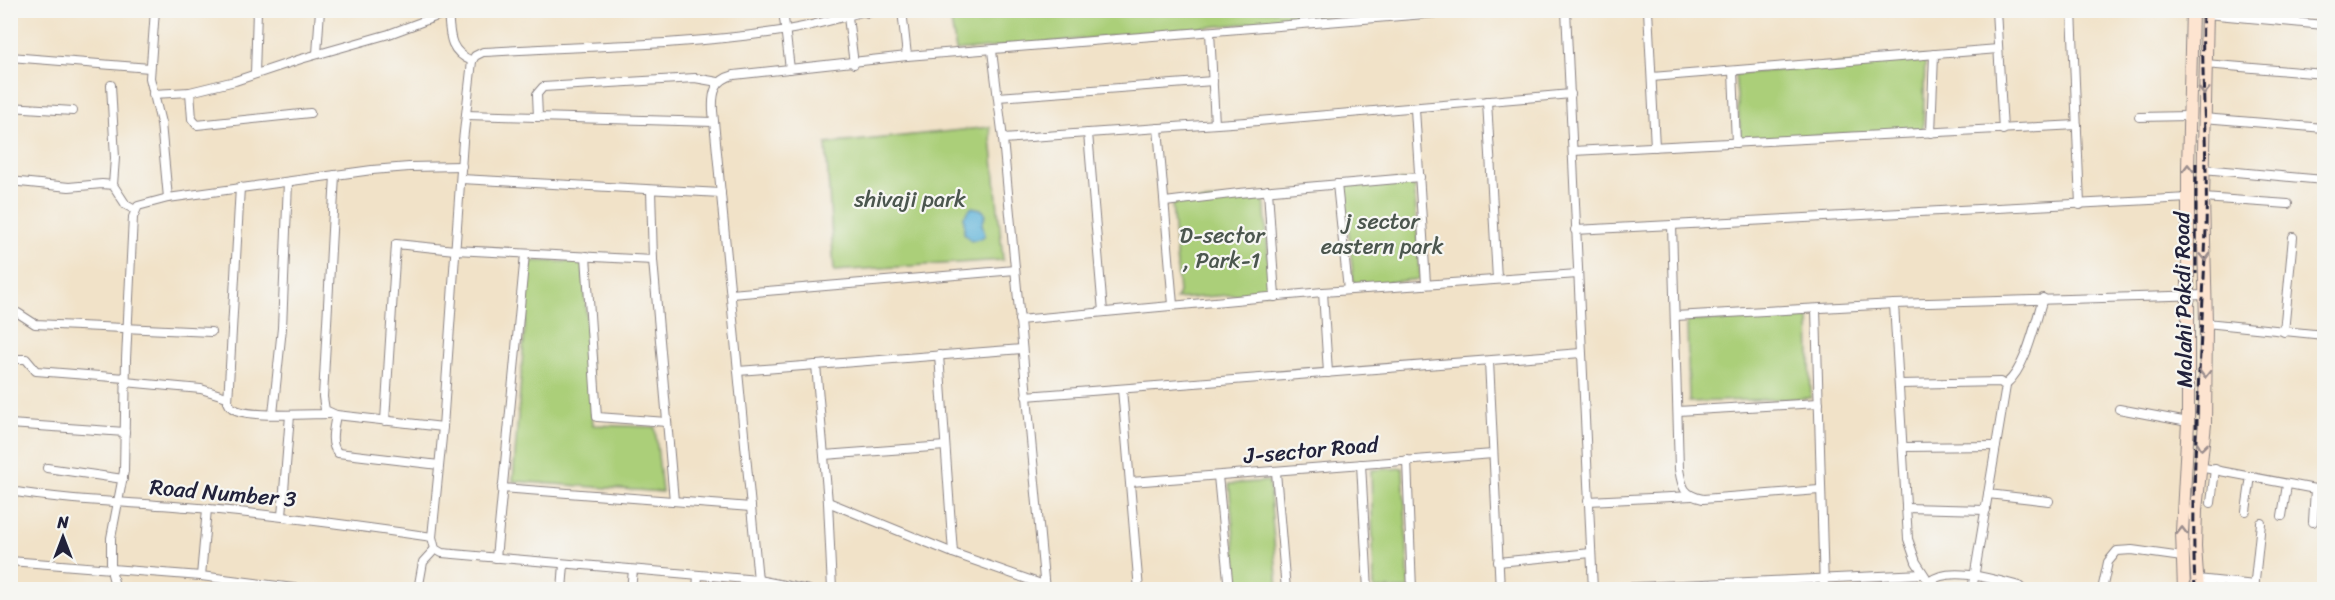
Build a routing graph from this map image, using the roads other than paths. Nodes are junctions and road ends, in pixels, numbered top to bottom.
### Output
1 (155, 10) edge
2 (257, 10) edge
3 (320, 10) edge
4 (783, 10) edge
5 (902, 10) edge
6 (1474, 10) edge
7 (1566, 10) edge
8 (1648, 10) edge
9 (1996, 10) edge
10 (2072, 10) edge
11 (2192, 10) edge
12 (448, 11) edge
13 (869, 11) edge
14 (2206, 13) edge
15 (848, 16) junction
16 (2325, 25) edge
17 (784, 31) junction
18 (1210, 32) junction
19 (1998, 49) junction
20 (992, 51) junction
21 (317, 54) junction
22 (1934, 54) junction
23 (907, 56) junction
24 (10, 57) edge
25 (472, 62) junction
26 (854, 64) junction
27 (2205, 64) junction
28 (150, 68) junction
29 (790, 69) junction
30 (1733, 71) junction
31 (255, 74) junction
32 (2325, 74) edge
33 (1652, 77) junction
34 (1213, 81) junction
35 (718, 82) junction
36 (111, 85) dead end
37 (190, 92) junction
38 (153, 94) junction
39 (1571, 94) junction
40 (998, 97) junction
41 (1487, 101) junction
42 (10, 107) edge
43 (1415, 109) junction
44 (73, 111) dead end
45 (310, 113) dead end
46 (466, 115) junction
47 (2188, 116) junction
48 (538, 117) junction
49 (2139, 117) dead end
50 (2203, 118) junction
51 (714, 122) junction
52 (1215, 124) junction
53 (2077, 125) junction
54 (1158, 128) junction
55 (2325, 128) edge
56 (2003, 130) junction
57 (1088, 133) junction
58 (1930, 133) junction
59 (1003, 140) junction
60 (1736, 143) junction
61 (1655, 147) junction
62 (1573, 151) junction
63 (462, 165) junction
64 (2203, 169) junction
65 (335, 175) junction
66 (1420, 177) junction
67 (461, 179) junction
68 (2325, 180) edge
69 (10, 182) edge
70 (288, 182) junction
71 (1337, 184) junction
72 (113, 185) junction
73 (240, 187) junction
74 (651, 190) junction
75 (1268, 190) junction
76 (721, 193) junction
77 (168, 198) junction
78 (2189, 198) junction
79 (2203, 198) junction
80 (1165, 202) junction
81 (2288, 204) dead end
82 (2080, 205) junction
83 (135, 210) junction
84 (1672, 225) junction
85 (1575, 230) junction
86 (2293, 237) dead end
87 (455, 250) junction
88 (525, 254) junction
89 (586, 256) junction
90 (653, 260) junction
91 (1015, 270) junction
92 (1578, 274) junction
93 (1497, 279) junction
94 (1426, 284) junction
95 (1348, 290) junction
96 (1323, 292) junction
97 (731, 294) junction
98 (2188, 295) junction
99 (2206, 295) junction
100 (1275, 297) junction
101 (2043, 298) junction
102 (1894, 304) junction
103 (1173, 305) junction
104 (1816, 309) junction
105 (1103, 312) junction
106 (10, 313) edge
107 (1675, 316) junction
108 (1019, 320) junction
109 (2206, 323) junction
110 (127, 328) junction
111 (211, 332) dead end
112 (2284, 332) junction
113 (2325, 335) edge
114 (1022, 349) junction
115 (1581, 353) junction
116 (939, 355) junction
117 (10, 359) edge
118 (1490, 360) junction
119 (816, 365) junction
120 (738, 371) junction
121 (1328, 372) junction
122 (125, 380) junction
123 (1900, 384) junction
124 (2006, 384) junction
125 (1122, 389) junction
126 (1026, 396) junction
127 (227, 397) junction
128 (1820, 403) junction
129 (2120, 409) dead end
130 (1678, 411) junction
131 (273, 414) junction
132 (290, 415) junction
133 (333, 415) junction
134 (385, 421) junction
135 (667, 422) junction
136 (2188, 422) junction
137 (10, 424) edge
138 (443, 427) junction
139 (125, 432) junction
140 (945, 446) junction
141 (1996, 446) junction
142 (1903, 447) junction
143 (1493, 454) junction
144 (824, 455) junction
145 (1407, 460) junction
146 (1361, 464) junction
147 (439, 465) junction
148 (2199, 467) junction
149 (47, 468) dead end
150 (2215, 469) junction
151 (1276, 472) junction
152 (1218, 476) junction
153 (2251, 476) junction
154 (123, 479) junction
155 (1131, 482) junction
156 (2287, 485) junction
157 (502, 488) junction
158 (1820, 490) junction
159 (10, 491) edge
160 (1988, 494) junction
161 (1692, 496) junction
162 (674, 501) junction
163 (1588, 501) junction
164 (2049, 501) dead end
165 (118, 502) junction
166 (828, 502) junction
167 (2211, 503) dead end
168 (751, 507) junction
169 (1906, 508) junction
170 (207, 509) junction
171 (1986, 510) junction
172 (2246, 511) dead end
173 (282, 516) junction
174 (2282, 516) dead end
175 (2313, 522) dead end
176 (2262, 523) dead end
177 (432, 537) junction
178 (435, 549) junction
179 (1591, 553) junction
180 (953, 554) junction
181 (2182, 557) junction
182 (496, 558) junction
183 (10, 561) edge
184 (1498, 562) junction
185 (564, 564) junction
186 (111, 570) junction
187 (633, 570) junction
188 (1923, 574) junction
189 (698, 575) junction
190 (1974, 575) junction
191 (201, 576) junction
192 (1822, 577) junction
193 (758, 580) junction
194 (2197, 584) edge
195 (1732, 586) edge
196 (1929, 586) edge
197 (1044, 587) edge
198 (2255, 587) edge
199 (1593, 589) edge
200 (117, 590) edge
201 (309, 590) edge
202 (418, 590) edge
203 (562, 590) edge
204 (631, 590) edge
205 (697, 590) edge
206 (809, 590) edge
207 (832, 590) edge
208 (1139, 590) edge
209 (1229, 590) edge
210 (1286, 590) edge
211 (1368, 590) edge
212 (1412, 590) edge
213 (1500, 590) edge
214 (1824, 590) edge
215 (1972, 590) edge
216 (2023, 590) edge
217 (2102, 590) edge
218 (2184, 590) edge

1 - 28 street
2 - 31 street
3 - 21 street
4 - 17 street
5 - 23 street
6 - 18 street
7 - 39 street
8 - 33 street
9 - 19 street
10 - 53 street
11 - 47 main road, Malahi Pakdi Road
12 - 21 street
12 - 25 street
13 - 15 street
14 - 16 street
14 - 27 main road, Malahi Pakdi Road
15 - 17 street
15 - 26 street
17 - 25 street
17 - 29 street
18 - 20 street
18 - 34 street
19 - 22 street
19 - 56 street
20 - 23 street
20 - 40 street
21 - 31 street
22 - 30 street
22 - 58 street
23 - 26 street
24 - 28 street
25 - 46 street
26 - 29 street
27 - 32 street
27 -> 50 main road, Malahi Pakdi Road
28 - 38 street
29 - 35 street
30 - 33 street
30 - 60 street
31 - 37 street
33 - 61 street
34 - 40 street
34 - 52 street
35 - 48 street
35 - 51 street
36 - 72 street
37 - 38 street
37 - 45 street
38 - 77 street
39 - 41 street
39 - 62 street
40 - 59 street
41 - 43 street
41 - 93 street
42 - 44 street
43 - 52 street
43 - 66 street
46 - 48 street
46 - 63 street
47 - 49 street
78 -> 47 main road, Malahi Pakdi Road
48 - 51 street
50 - 55 street
50 - 64 main road, Malahi Pakdi Road
51 - 76 street
52 - 54 street
53 - 56 street
53 - 82 street
54 - 57 street
54 - 80 street
56 - 58 street
57 - 59 street
57 - 105 street
58 - 60 street
59 - 91 street
60 - 61 street
61 - 62 street
62 - 85 street
63 - 65 street
63 - 67 street
64 - 68 street
64 - 79 main road, Malahi Pakdi Road
65 - 70 street
65 - 133 street
66 - 71 street
66 - 94 street
67 - 74 street
67 - 87 street
69 - 72 street
70 - 73 street
70 - 131 street
71 - 75 street
71 - 95 street
72 - 83 street
73 - 77 street
73 - 127 street
74 - 76 street
74 - 90 street
75 - 80 street
75 - 100 street
76 - 97 street
77 - 83 street
78 - 82 street
78 - 98 main road, Malahi Pakdi Road
79 - 81 street
79 -> 99 main road, Malahi Pakdi Road
80 - 103 street
82 - 84 street
83 - 110 street
84 - 85 street
84 - 107 street
85 - 92 street
86 - 112 street
87 - 88 street
87 - 134 street
87 - 138 street
88 - 89 street
88 - 157 street
89 - 90 street
89 - 135 street
90 - 135 street
91 - 97 street
91 - 108 street
92 - 93 street
92 - 115 street
93 - 94 street
94 - 95 street
95 - 96 street
96 - 100 street
96 - 121 street
97 - 120 street
98 - 99 street
98 - 101 street
98 - 136 main road, Malahi Pakdi Road
99 - 109 main road, Malahi Pakdi Road
100 - 103 street
101 - 102 street
101 - 124 street
102 - 104 street
102 - 123 street
103 - 105 street
104 - 107 street
104 - 128 street
105 - 108 street
106 - 110 street
107 - 130 street
108 - 114 street
109 - 112 street
109 -> 148 main road, Malahi Pakdi Road
110 - 111 street
110 - 122 street
112 - 113 street
114 - 116 street
114 - 126 street
115 - 118 street
115 - 163 street
116 - 119 street
116 - 140 street
117 - 122 street
118 - 121 street
118 - 143 street
119 - 120 street
119 - 144 street
120 - 168 street
121 - 125 street
122 - 127 street
122 - 139 street
123 - 124 street
123 - 142 street
124 - 141 street
125 - 126 street
125 - 155 street
126 - 197 street
127 - 131 street
128 - 130 street
128 - 158 street
129 - 136 street
130 - 161 street
131 - 132 street
132 - 133 street
132 - 173 street
133 - 134 street
133 - 147 street
134 - 138 street
135 - 162 street
181 -> 136 main road, Malahi Pakdi Road
137 - 139 street
138 - 147 street
139 - 154 street
140 - 144 street
140 - 180 street
141 - 142 street
141 - 160 street
142 - 169 street
143 - 145 street, J-sector Road
143 - 184 street
144 - 166 street
145 - 146 street, J-sector Road
145 - 212 street
146 - 151 street, J-sector Road
146 - 211 street
147 - 177 street
148 - 150 street
148 - 194 main road, Malahi Pakdi Road
149 - 154 street
150 - 153 street
150 - 167 street
151 - 152 street, J-sector Road
151 - 210 street
152 - 155 street, J-sector Road
152 - 209 street
153 - 156 street
153 - 172 street
154 - 165 street
155 - 208 street
156 - 174 street
156 - 175 street
157 - 162 street
157 - 182 street
158 - 161 street
158 - 192 street
159 - 165 street, Road Number 3
160 - 164 street
160 - 171 street
161 - 163 street
162 - 168 street
163 - 179 street
165 - 170 street, Road Number 3
165 - 186 street
166 - 180 street
166 - 207 street
168 - 193 street
169 - 171 street
169 - 188 street
170 - 173 street, Road Number 3
170 - 191 street
171 - 190 street
173 - 177 street, Road Number 3
176 - 198 street
177 - 178 street
178 - 182 street
178 - 202 street
179 - 184 street
179 - 199 street
180 - 197 street
181 - 217 street
181 - 218 main road, Malahi Pakdi Road
182 - 185 street
183 - 186 street
184 - 213 street
185 - 187 street
185 - 203 street
186 - 191 street
186 - 200 street
187 - 189 street
187 - 204 street
188 - 192 street
188 - 196 street
189 - 193 street
189 - 205 street
190 - 196 street
190 - 215 street
190 - 216 street
191 - 201 street
192 - 195 street
192 - 214 street
193 - 206 street
194 - 198 street
195 - 199 street

